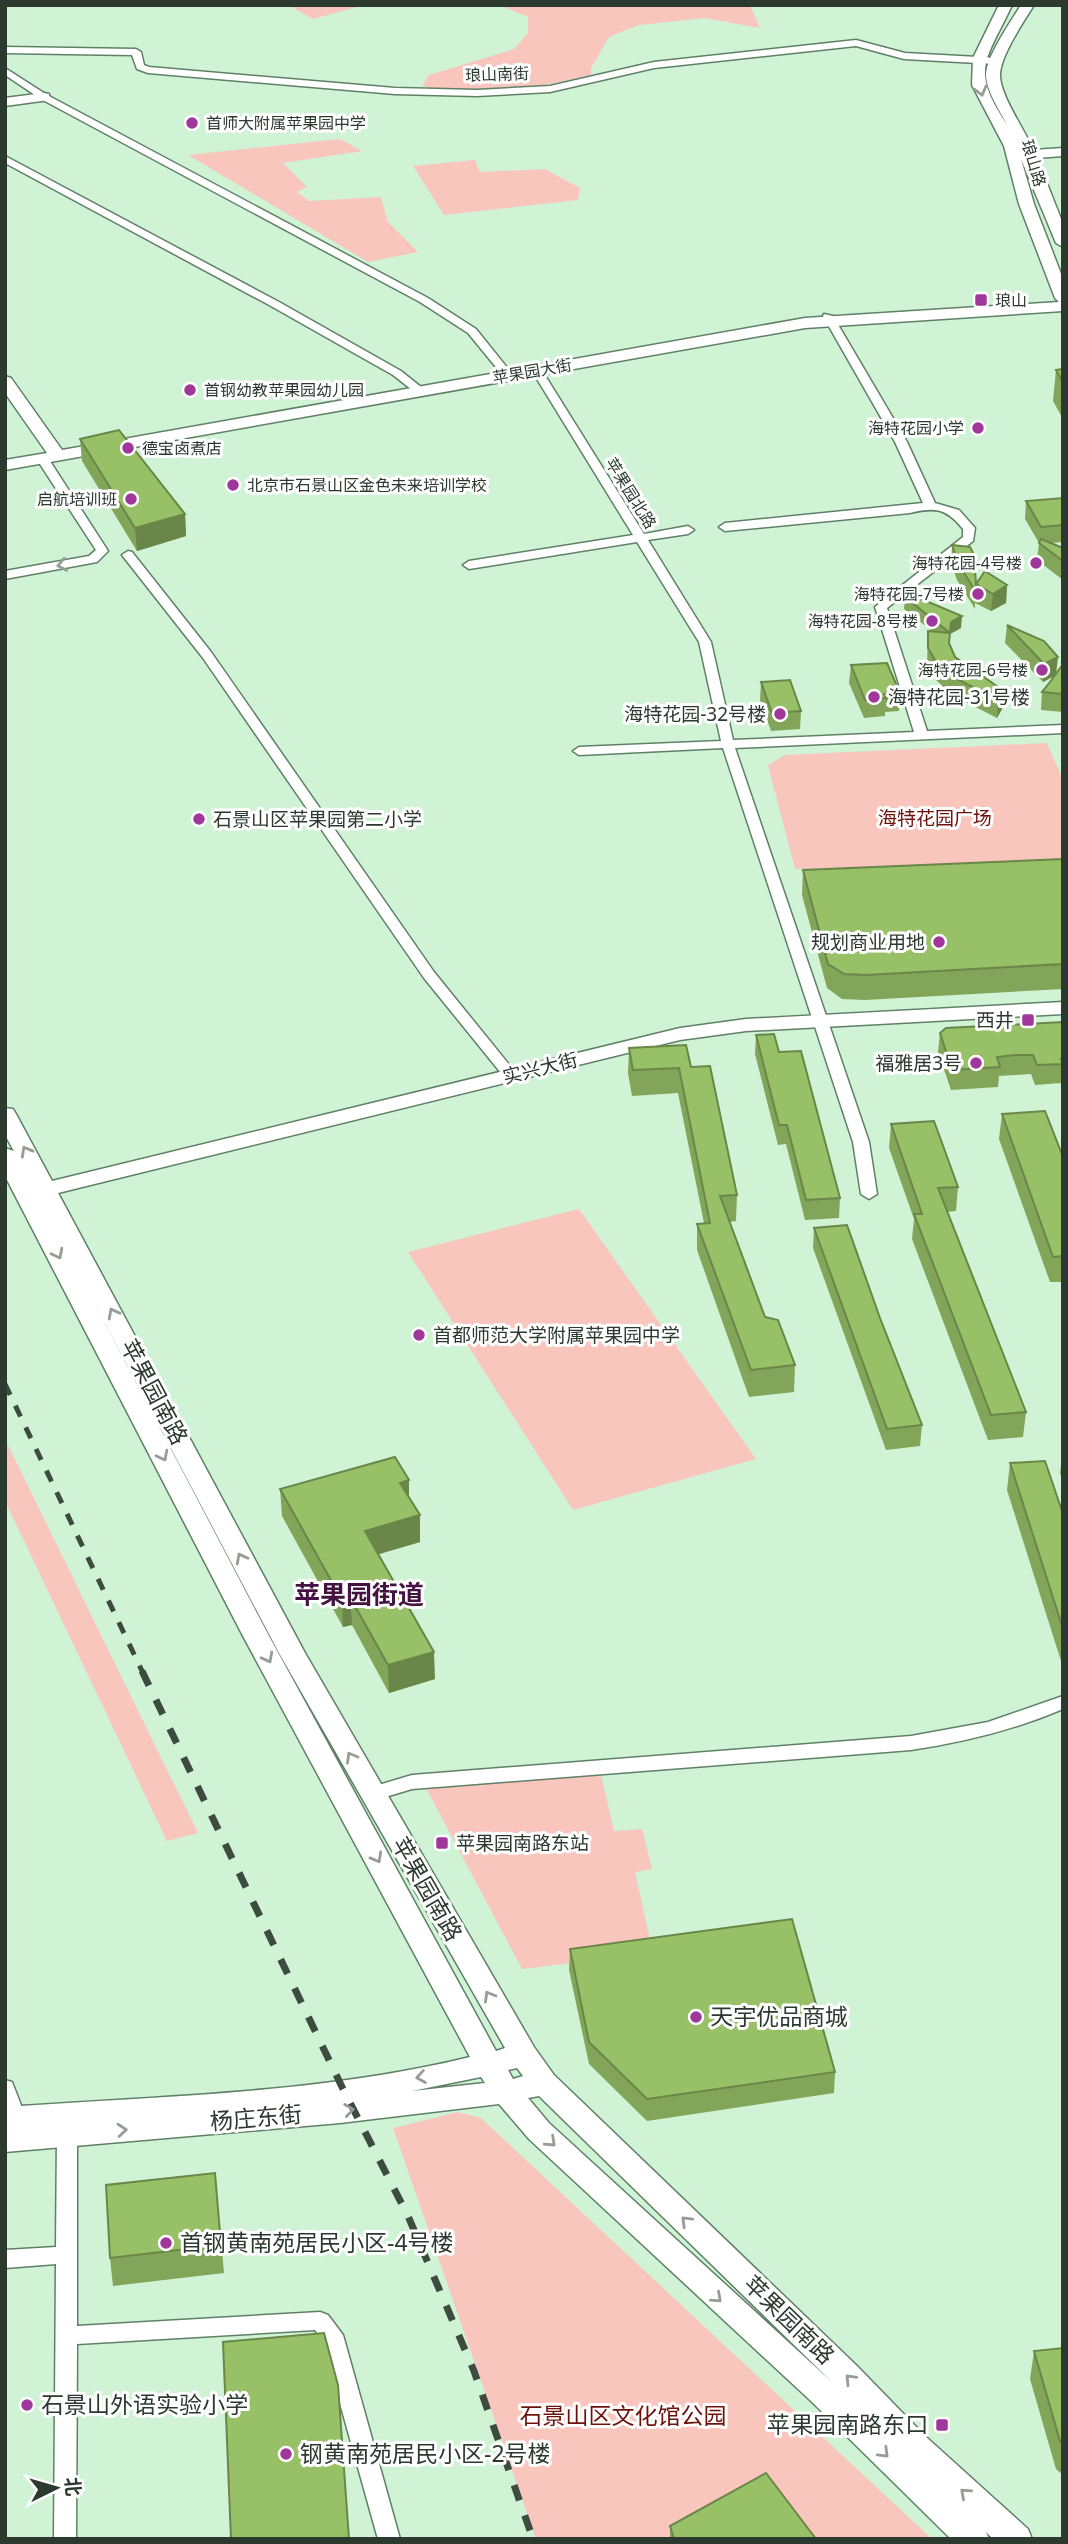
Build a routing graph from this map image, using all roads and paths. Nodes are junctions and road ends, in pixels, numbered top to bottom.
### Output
1 (1006, 5) edge
2 (1028, 5) edge
3 (5, 50) edge
4 (980, 60) junction
5 (996, 61) junction
6 (5, 71) edge
7 (44, 97) junction
8 (5, 102) edge
9 (1063, 152) edge
10 (5, 159) edge
11 (1021, 159) junction
12 (1063, 160) edge
13 (1063, 243) edge
14 (1063, 299) edge
15 (1063, 306) edge
16 (829, 318) junction
17 (537, 370) junction
18 (506, 373) junction
19 (8, 388) edge
20 (417, 388) junction
21 (51, 454) junction
22 (5, 457) edge
23 (5, 465) edge
24 (930, 505) junction
25 (725, 527) dead end
26 (688, 530) dead end
27 (639, 536) junction
28 (128, 555) dead end
29 (469, 565) dead end
30 (5, 575) edge
31 (1063, 729) edge
32 (922, 736) junction
33 (728, 745) junction
34 (579, 751) dead end
35 (1063, 1008) edge
36 (819, 1021) junction
37 (510, 1075) junction
38 (5, 1114) edge
39 (5, 1154) edge
40 (37, 1191) junction
41 (869, 1194) dead end
42 (1063, 1702) edge
43 (372, 1794) junction
44 (524, 2056) junction
45 (489, 2065) junction
46 (544, 2083) junction
47 (5, 2088) edge
48 (506, 2092) junction
49 (9, 2126) edge
50 (67, 2135) junction
51 (66, 2255) junction
52 (5, 2259) edge
53 (66, 2336) junction
54 (65, 2539) edge
55 (389, 2539) edge
56 (973, 2539) edge
57 (1016, 2539) edge

1 - 4 main road, 琅山路
2 - 5 main road
3 - 4 street, 琅山南街
4 - 5 street, 琅山南街
4 -> 11 main road, 琅山路
5 - 11 main road, 琅山路
6 - 7 street
7 - 8 main road
7 - 18 street
9 - 11 main road
10 - 20 street
11 - 12 main road
11 - 13 main road, 琅山路
11 - 14 main road, 琅山路
14 - 16 main road, 苹果园大街
15 - 16 main road, 苹果园大街
16 - 17 main road, 苹果园大街
16 - 18 main road, 苹果园大街
16 - 24 street
17 - 18 main road, 苹果园大街
17 - 27 street, 苹果园北路
18 - 20 main road, 苹果园大街
19 - 21 main road
20 - 21 main road, 苹果园大街
21 - 22 main road, 苹果园大街
21 - 23 main road, 苹果园大街
21 -> 30 street
24 - 25 street
24 - 32 street
26 - 27 street
27 - 29 street
27 - 33 street, 苹果园北路
28 - 37 street
31 - 32 street
32 - 33 street
33 - 34 street
33 - 36 street, 苹果园北路
35 - 36 main road, 实兴大街
36 - 37 main road, 实兴大街
36 - 41 street, 苹果园北路
37 - 40 main road, 实兴大街
40 -> 38 main road, 苹果园南路
39 - 40 main road, 苹果园南路
43 -> 40 main road, 苹果园南路
40 -> 45 main road, 苹果园南路
42 - 43 street
44 -> 43 main road, 苹果园南路
44 - 45 main road, 杨庄东街
44 - 46 main road, 苹果园南路
45 - 48 main road, 苹果园南路
45 -> 49 main road, 杨庄东街
46 - 48 main road
57 -> 46 main road, 苹果园南路
47 - 49 street
50 -> 48 main road, 杨庄东街
48 -> 56 main road, 苹果园南路
49 - 50 main road, 杨庄东街
50 - 51 street
51 - 52 street
51 - 53 street
53 - 54 street
53 - 55 street

